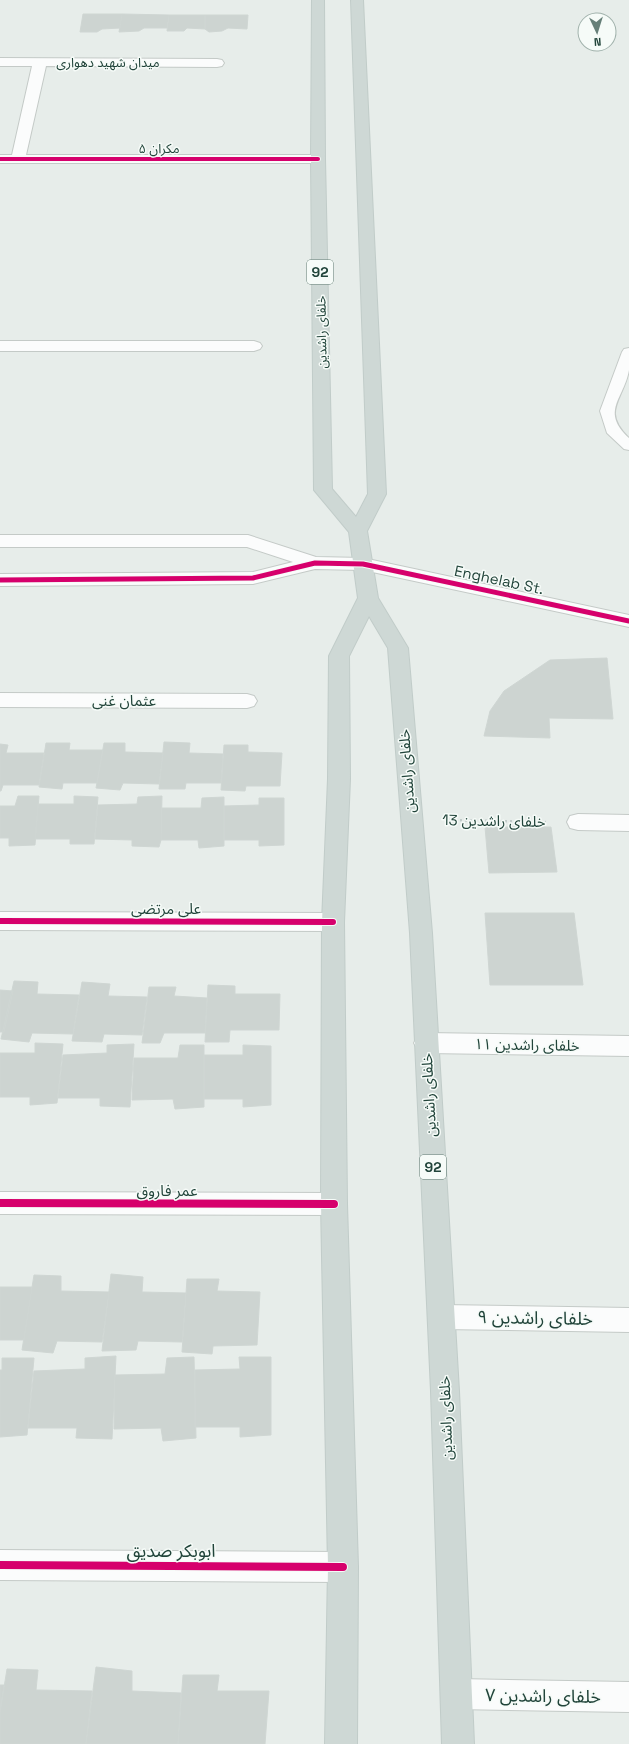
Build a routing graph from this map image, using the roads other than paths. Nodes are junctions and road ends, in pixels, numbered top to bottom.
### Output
1 (318, 0) edge
2 (357, 0) edge
3 (0, 62) edge
4 (40, 62) junction
5 (217, 63) dead end
6 (0, 159) edge
7 (18, 159) junction
8 (318, 159) junction
9 (0, 346) edge
10 (254, 346) dead end
11 (629, 352) edge
12 (629, 446) edge
13 (358, 531) junction
14 (0, 541) edge
15 (315, 563) junction
16 (363, 564) junction
17 (0, 580) edge
18 (368, 598) junction
19 (629, 621) edge
20 (0, 700) edge
21 (247, 701) dead end
22 (578, 822) road end
23 (629, 823) edge
24 (0, 921) edge
25 (333, 922) junction
26 (426, 1043) junction
27 (629, 1046) edge
28 (0, 1203) edge
29 (334, 1204) junction
30 (441, 1317) junction
31 (629, 1320) edge
32 (0, 1565) edge
33 (342, 1566) junction
34 (456, 1694) junction
35 (629, 1697) edge
36 (341, 1744) edge
37 (458, 1744) edge

1 - 8 main road, خلفای راشدین / 92
2 - 13 main road
3 - 4 street, میدان شهید دهواری
4 - 5 street, میدان شهید دهواری
4 - 7 street
6 - 7 street, مکران ۵
7 - 8 street, مکران ۵
8 - 13 main road, خلفای راشدین / 92
9 - 10 street
11 - 12 lane
13 - 16 main road, خلفای راشدین / 92
14 - 15 street
15 - 16 street, Enghelab St.
15 - 17 street
16 - 18 main road, خلفای راشدین / 92
16 - 19 street, Enghelab St.
18 - 25 main road
18 - 26 main road, خلفای راشدین / 92
20 - 21 street, عثمان غنی
22 - 23 street
24 - 25 street, علی مرتضی
25 - 29 main road
26 - 27 street, خلفای راشدین ۱۱
26 - 30 main road, خلفای راشدین / 92
28 - 29 street, عمر فاروق
29 - 33 main road
30 - 31 street, خلفای راشدین ۹
30 - 34 main road, خلفای راشدین / 92
32 - 33 street, ابوبکر صدیق
33 - 36 main road
34 - 35 street, خلفای راشدین ۷
34 - 37 main road, خلفای راشدین / 92

